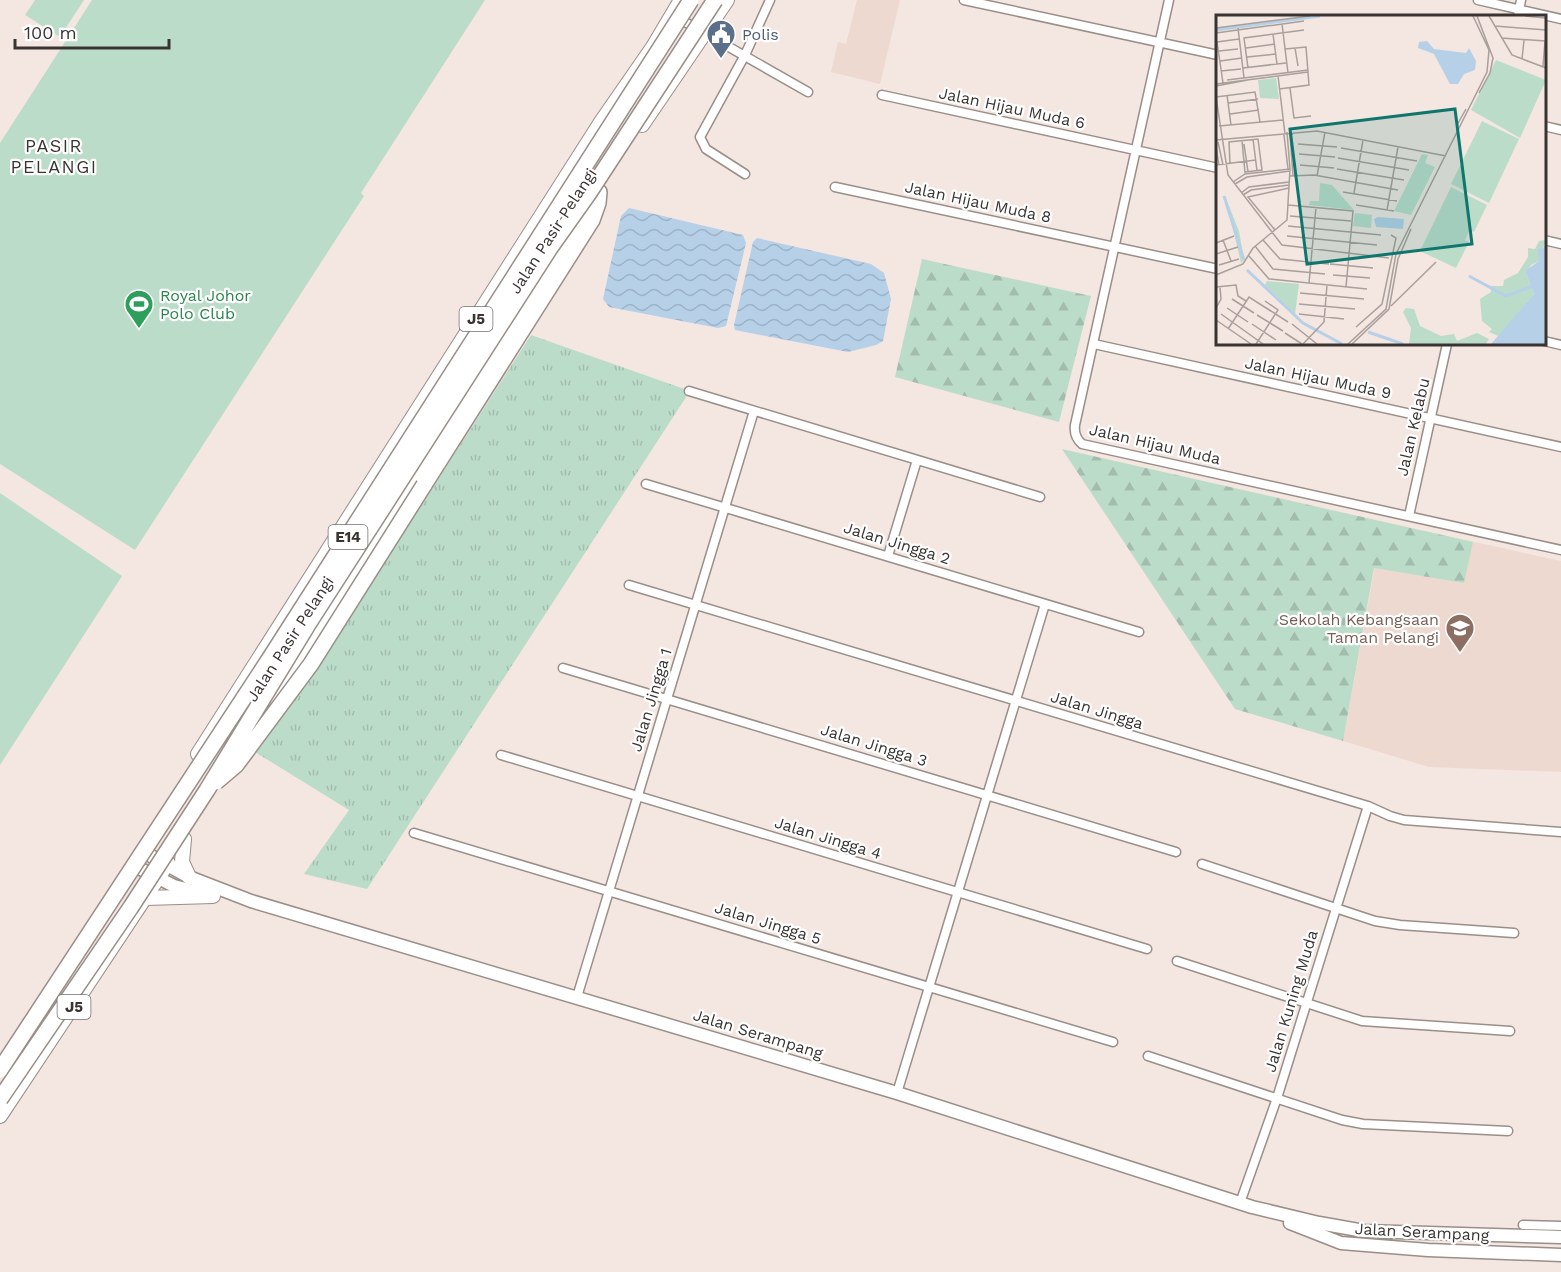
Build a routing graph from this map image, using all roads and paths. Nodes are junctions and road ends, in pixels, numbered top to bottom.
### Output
1 (681, 0) edge
2 (691, 0) edge
3 (715, 0) edge
4 (727, 0) edge
5 (770, 0) edge
6 (964, 0) edge
7 (1169, 0) edge
8 (1478, 0) edge
9 (1519, 8) edge
10 (672, 14) junction
11 (1546, 15) edge
12 (1546, 15) edge
13 (1561, 19) edge
14 (704, 33) junction
15 (1160, 43) junction
16 (745, 55) junction
17 (1216, 55) edge
18 (808, 92) dead end
19 (882, 95) dead end
20 (1546, 126) edge
21 (1561, 130) edge
22 (1136, 150) junction
23 (1216, 168) edge
24 (745, 174) dead end
25 (835, 188) dead end
26 (599, 192) junction
27 (1546, 240) edge
28 (1561, 244) edge
29 (1115, 247) junction
30 (1216, 269) edge
31 (1546, 341) edge
32 (1094, 344) junction
33 (1447, 345) edge
34 (1561, 345) edge
35 (689, 391) dead end
36 (754, 411) junction
37 (1431, 418) junction
38 (1561, 447) edge
39 (917, 460) junction
40 (646, 484) dead end
41 (1040, 497) dead end
42 (724, 507) junction
43 (1409, 516) junction
44 (1561, 550) edge
45 (888, 556) junction
46 (629, 585) dead end
47 (1045, 604) junction
48 (695, 605) junction
49 (1139, 632) dead end
50 (563, 668) dead end
51 (667, 699) junction
52 (1016, 701) junction
53 (501, 755) dead end
54 (207, 790) junction
55 (987, 795) junction
56 (637, 796) junction
57 (1368, 807) junction
58 (1561, 832) edge
59 (414, 833) dead end
60 (184, 839) junction
61 (142, 851) junction
62 (1176, 852) dead end
63 (1202, 864) dead end
64 (133, 865) junction
65 (166, 866) junction
66 (189, 877) junction
67 (158, 879) junction
68 (609, 891) junction
69 (958, 892) junction
70 (213, 896) junction
71 (146, 898) junction
72 (251, 901) junction
73 (1336, 908) junction
74 (1514, 933) dead end
75 (1147, 949) dead end
76 (1177, 961) dead end
77 (929, 987) junction
78 (577, 997) junction
79 (1307, 1002) junction
80 (1510, 1031) dead end
81 (1113, 1042) dead end
82 (1148, 1056) dead end
83 (0, 1059) edge
84 (0, 1070) edge
85 (897, 1093) junction
86 (1277, 1098) junction
87 (0, 1099) edge
88 (0, 1116) edge
89 (1508, 1131) dead end
90 (1246, 1205) junction
91 (1523, 1226) dead end
92 (1561, 1226) edge
93 (1561, 1237) edge
94 (1561, 1255) edge

1 - 10 main road, Jalan Pasir Pelangi / J5
2 - 84 highway, E14, bridge
3 - 54 highway, E14, bridge
4 - 14 main road, Jalan Pasir Pelangi / J5
5 - 16 street
6 - 15 street
7 - 15 street, Jalan Hijau Muda
8 - 9 street
9 - 12 street
10 - 14 street
10 - 61 main road, Jalan Pasir Pelangi / J5
11 - 13 street
14 - 16 street
14 - 26 main road, Jalan Pasir Pelangi / J5
15 - 17 street
15 - 22 street, Jalan Hijau Muda
16 - 18 street
16 - 24 street
19 - 22 street, Jalan Hijau Muda 6
20 - 21 street
22 - 23 street, Jalan Hijau Muda 6
22 - 29 street, Jalan Hijau Muda
25 - 29 street, Jalan Hijau Muda 8
26 - 54 highway, bridge
26 - 60 main road, Jalan Pasir Pelangi / J5
27 - 28 street
29 - 30 street, Jalan Hijau Muda 8
29 - 32 street, Jalan Hijau Muda
31 - 34 street
32 - 37 street, Jalan Hijau Muda 9
32 - 43 street, Jalan Hijau Muda
33 - 37 street, Jalan Kelabu
35 - 36 street
36 - 39 street
36 - 42 street, Jalan Jingga 1
37 - 38 street, Jalan Hijau Muda 9
37 - 43 street, Jalan Kelabu
39 - 41 street
39 - 45 street
40 - 42 street, Jalan Jingga 2
42 - 45 street, Jalan Jingga 2
42 - 48 street, Jalan Jingga 1
43 - 44 street, Jalan Hijau Muda
45 - 47 street, Jalan Jingga 2
46 - 48 street, Jalan Jingga
47 - 49 street, Jalan Jingga 2
47 - 52 street
48 - 51 street, Jalan Jingga 1
48 - 52 street, Jalan Jingga
50 - 51 street, Jalan Jingga 3
51 - 55 street, Jalan Jingga 3
51 - 56 street, Jalan Jingga 1
52 - 55 street
52 - 57 street, Jalan Jingga
53 - 56 street, Jalan Jingga 4
54 - 87 highway, E14, bridge
55 - 62 street, Jalan Jingga 3
55 - 69 street
56 - 68 street, Jalan Jingga 1
56 - 69 street, Jalan Jingga 4
57 - 58 street, Jalan Jingga
57 - 73 street, Jalan Kuning Muda
59 - 68 street, Jalan Jingga 5
60 - 65 main road, Jalan Pasir Pelangi / J5
60 - 66 main road
61 - 64 main road, Jalan Pasir Pelangi / J5
61 - 65 main road, Jalan Serampang
63 - 73 street
64 - 67 main road, Jalan Serampang
64 - 83 main road, Jalan Pasir Pelangi / J5
65 - 66 main road, Jalan Serampang
65 - 67 main road, Jalan Pasir Pelangi / J5
66 - 72 main road, Jalan Serampang
67 - 70 main road, Jalan Serampang
67 - 71 main road, Jalan Pasir Pelangi / J5
68 - 77 street, Jalan Jingga 5
68 - 78 street, Jalan Jingga 1
69 - 75 street, Jalan Jingga 4
69 - 77 street
70 - 71 main road
70 - 72 main road, Jalan Serampang
71 - 88 main road, Jalan Pasir Pelangi / J5
72 - 78 main road, Jalan Serampang
73 - 74 street
73 - 79 street, Jalan Kuning Muda
76 - 79 street
77 - 81 street, Jalan Jingga 5
77 - 85 street
78 - 85 main road, Jalan Serampang
79 - 80 street
79 - 86 street, Jalan Kuning Muda
82 - 86 street
85 - 90 main road, Jalan Serampang
86 - 89 street
86 - 90 street, Jalan Kuning Muda
90 - 93 main road, Jalan Serampang
90 - 94 main road, Jalan Serampang
91 - 92 street

